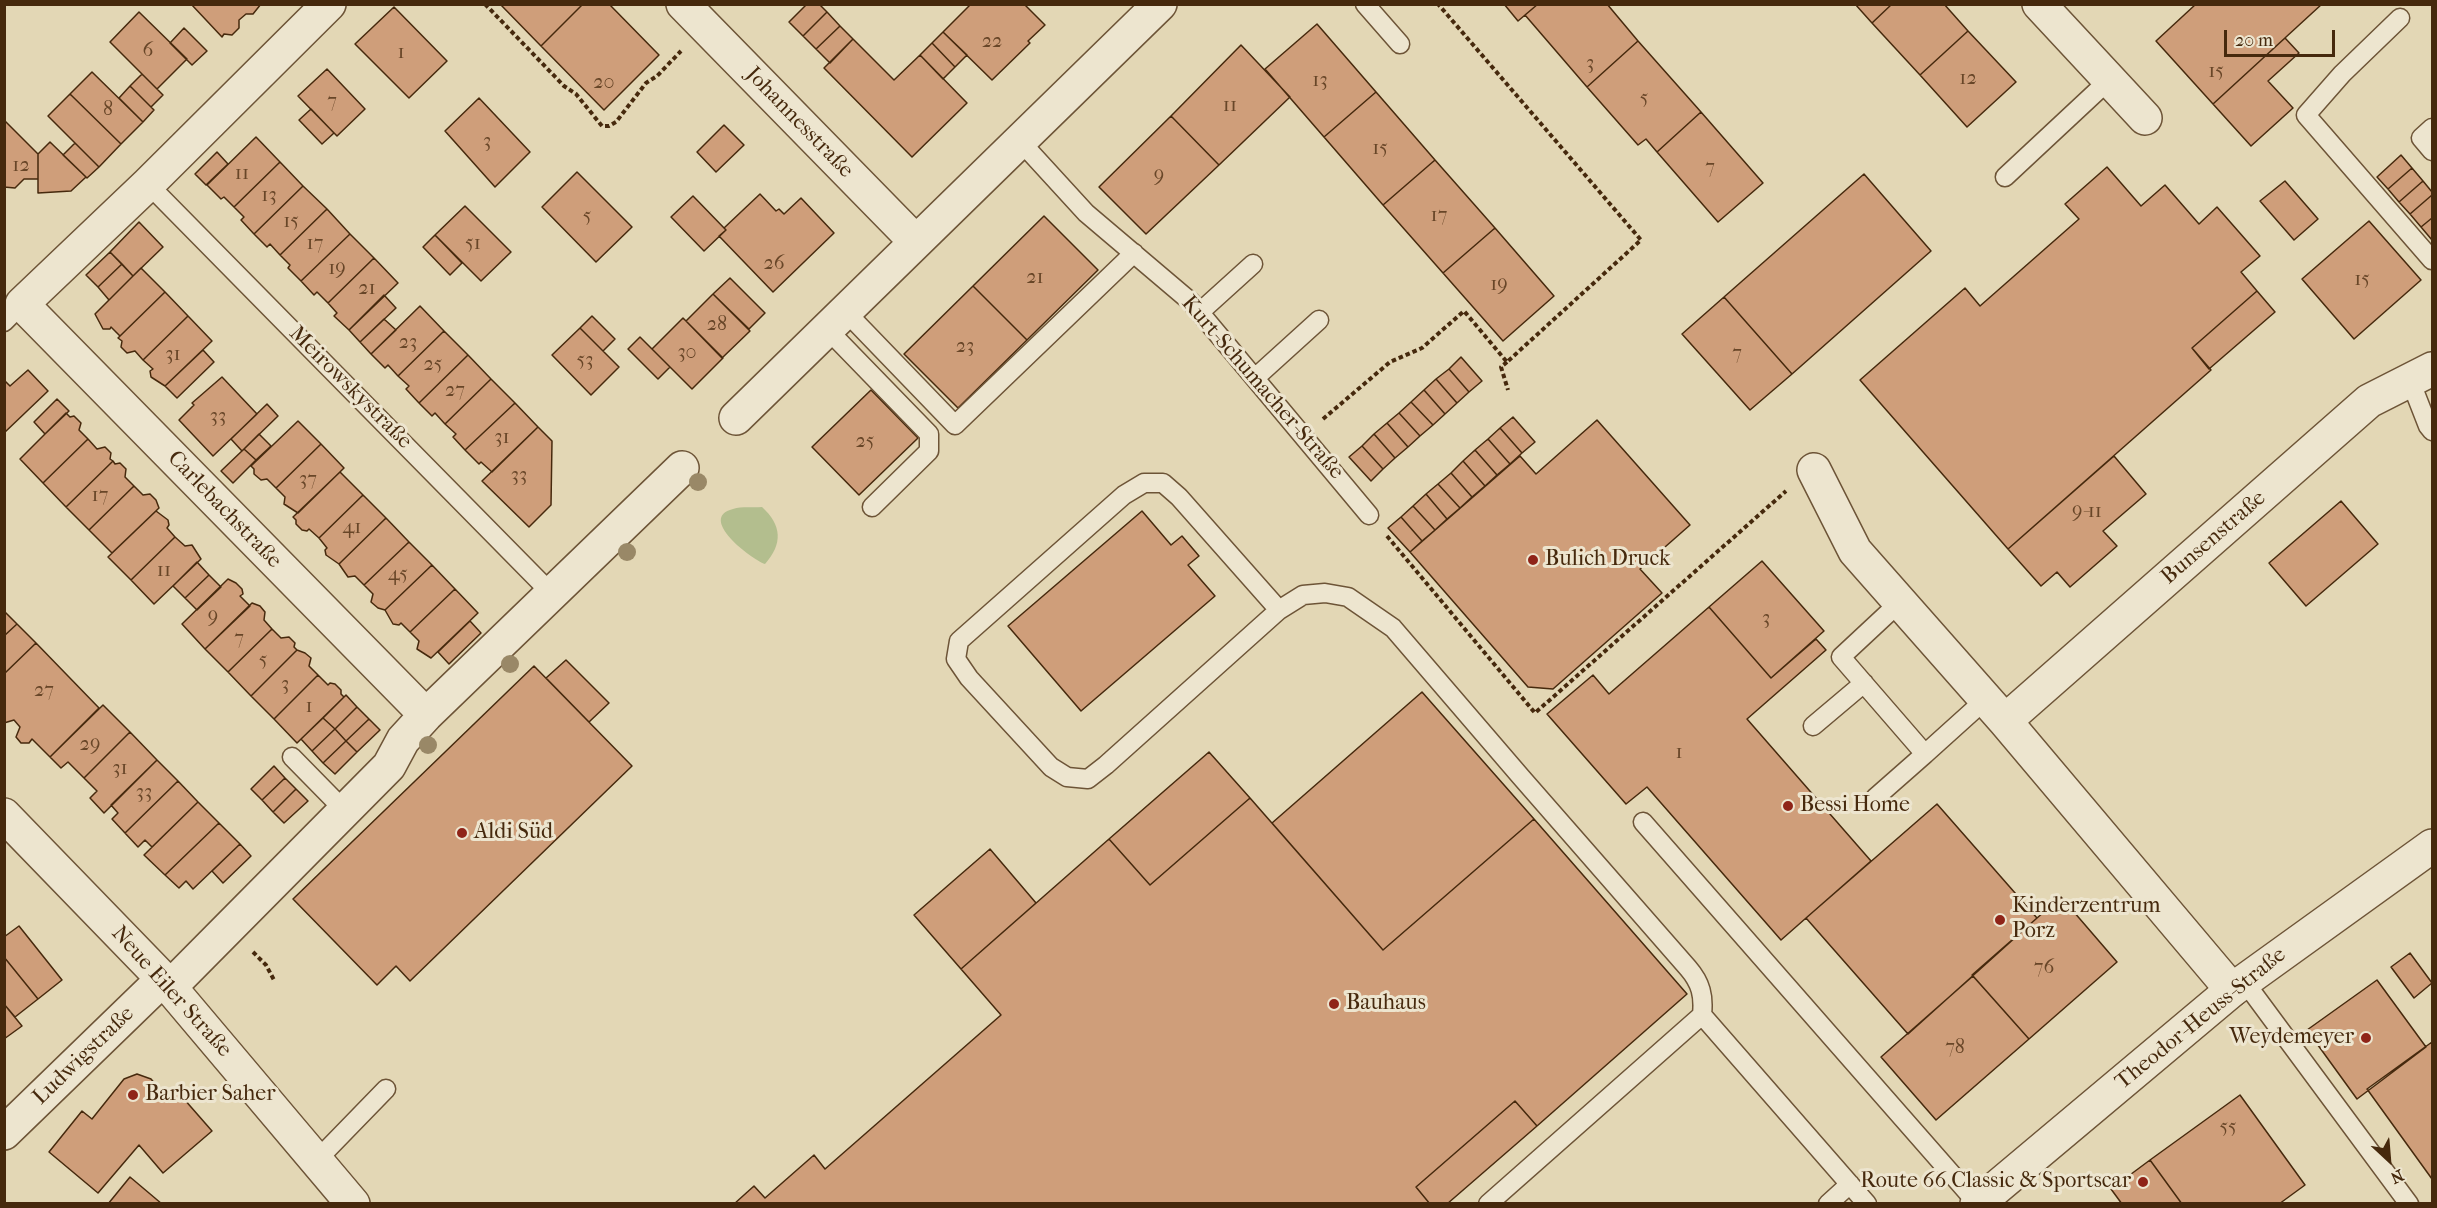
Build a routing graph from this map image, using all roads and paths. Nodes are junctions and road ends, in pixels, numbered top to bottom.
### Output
1 (329, 4) edge
2 (485, 4) edge
3 (1160, 4) edge
4 (1365, 4) edge
5 (1438, 4) edge
6 (2039, 4) edge
7 (694, 16) edge
8 (2400, 18) dead end
9 (1400, 44) dead end
10 (2109, 80) junction
11 (2145, 118) dead end
12 (2433, 128) edge
13 (1021, 142) junction
14 (2433, 151) edge
15 (2005, 177) dead end
16 (148, 184) junction
17 (916, 242) junction
18 (1134, 253) junction
19 (2433, 261) edge
20 (1253, 264) dead end
21 (1200, 312) junction
22 (13, 313) edge
23 (836, 320) junction
24 (1319, 320) dead end
25 (1507, 362) junction
26 (2421, 375) edge
27 (1255, 378) junction
28 (1508, 390) dead end
29 (736, 418) dead end
30 (2433, 431) edge
31 (1303, 436) junction
32 (682, 468) dead end
33 (1814, 470) joint
34 (872, 507) dead end
35 (1369, 514) joint
36 (551, 593) junction
37 (1900, 602) junction
38 (1279, 610) junction
39 (1864, 683) junction
40 (1996, 710) junction
41 (426, 716) junction
42 (1813, 726) dead end
43 (1925, 754) junction
44 (292, 757) dead end
45 (1875, 798) dead end
46 (345, 811) junction
47 (4, 815) edge
48 (1643, 822) dead end
49 (2433, 846) edge
50 (166, 983) junction
51 (2238, 985) junction
52 (1702, 1015) junction
53 (386, 1089) dead end
54 (4, 1133) edge
55 (318, 1159) junction
56 (1850, 1184) junction
57 (353, 1203) edge
58 (1488, 1203) edge
59 (1828, 1203) edge
60 (1867, 1203) edge
61 (1977, 1203) edge
62 (2409, 1203) edge

1 - 16 street
2 - 7 path
3 - 13 street
4 - 9 lane
5 - 25 path
6 - 10 street
7 - 17 street, Johannesstraße
8 - 19 lane
10 - 11 street
10 - 15 lane
12 - 14 lane
13 - 17 street
13 - 18 lane, Kurt-Schumacher-Straße
16 - 22 street
16 - 36 lane, Meirowskystraße
17 - 23 street
18 - 21 lane, Kurt-Schumacher-Straße
18 - 23 lane
20 - 21 lane
21 - 27 lane, Kurt-Schumacher-Straße
22 - 41 street, Carlebachstraße
23 - 29 street
23 - 34 lane
24 - 27 lane
25 - 28 path
25 - 31 path
26 - 30 lane
26 - 40 street, Bunsenstraße
27 - 31 lane, Kurt-Schumacher-Straße
31 - 35 lane, Kurt-Schumacher-Straße
32 - 36 street
33 - 35 path
33 - 37 street
36 - 41 street
37 - 39 lane
37 - 40 street
38 - 38 lane
38 - 52 lane
39 - 42 lane
39 - 43 lane
40 - 43 lane
40 - 51 street
41 - 46 street
43 - 45 lane
44 - 46 lane
46 - 50 street
47 - 50 street, Neue Eiler Straße
48 - 61 lane
49 - 51 street, Theodor-Heuss-Straße
50 - 54 street, Ludwigstraße
50 - 55 street, Neue Eiler Straße
51 - 61 street, Theodor-Heuss-Straße
51 - 62 lane
52 - 56 lane
52 - 58 lane
53 - 55 lane
55 - 57 street, Neue Eiler Straße
56 - 59 lane
56 - 60 lane

